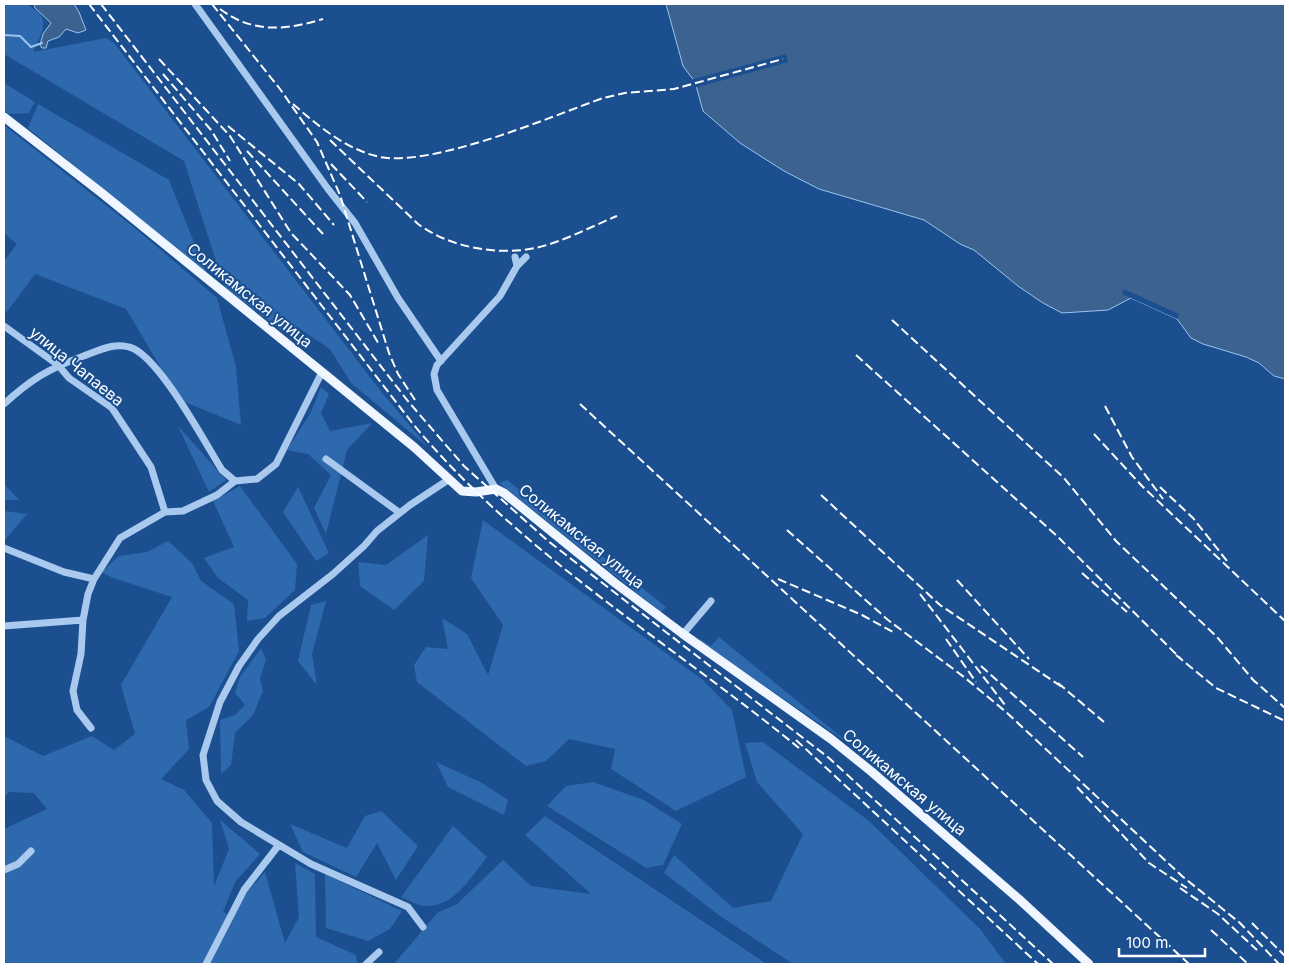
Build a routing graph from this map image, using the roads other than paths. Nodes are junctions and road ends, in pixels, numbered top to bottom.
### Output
1 (195, 4) edge
2 (4, 117) edge
3 (526, 257) dead end
4 (515, 258) dead end
5 (517, 266) junction
6 (4, 326) edge
7 (441, 361) junction
8 (58, 365) junction
9 (322, 372) junction
10 (4, 404) edge
11 (326, 459) dead end
12 (235, 480) junction
13 (448, 480) junction
14 (496, 489) junction
15 (165, 512) junction
16 (400, 513) junction
17 (4, 548) edge
18 (94, 579) junction
19 (711, 601) dead end
20 (83, 620) junction
21 (4, 626) edge
22 (683, 634) junction
23 (91, 728) dead end
24 (278, 846) junction
25 (31, 851) dead end
26 (4, 870) edge
27 (423, 927) dead end
28 (378, 952) dead end
29 (206, 964) edge
30 (366, 964) edge
31 (1089, 964) edge

1 - 7 street
2 - 9 main road, Соликамская улица
3 - 5 street
4 - 5 street
5 - 7 street
6 - 8 street, улица Чапаева
7 - 14 street
8 - 10 street
8 - 12 street
8 - 15 street, улица Чапаева
9 - 12 street
9 - 13 main road, Соликамская улица
11 - 16 street
12 - 15 street
13 - 14 main road, Соликамская улица
13 - 16 street
14 - 22 main road, Соликамская улица
15 - 18 street
16 - 24 street
17 - 18 street
18 - 20 street
19 - 22 street
20 - 21 street
20 - 23 street
22 - 31 main road, Соликамская улица
24 - 27 street
24 - 29 street
25 - 26 street
28 - 30 street

